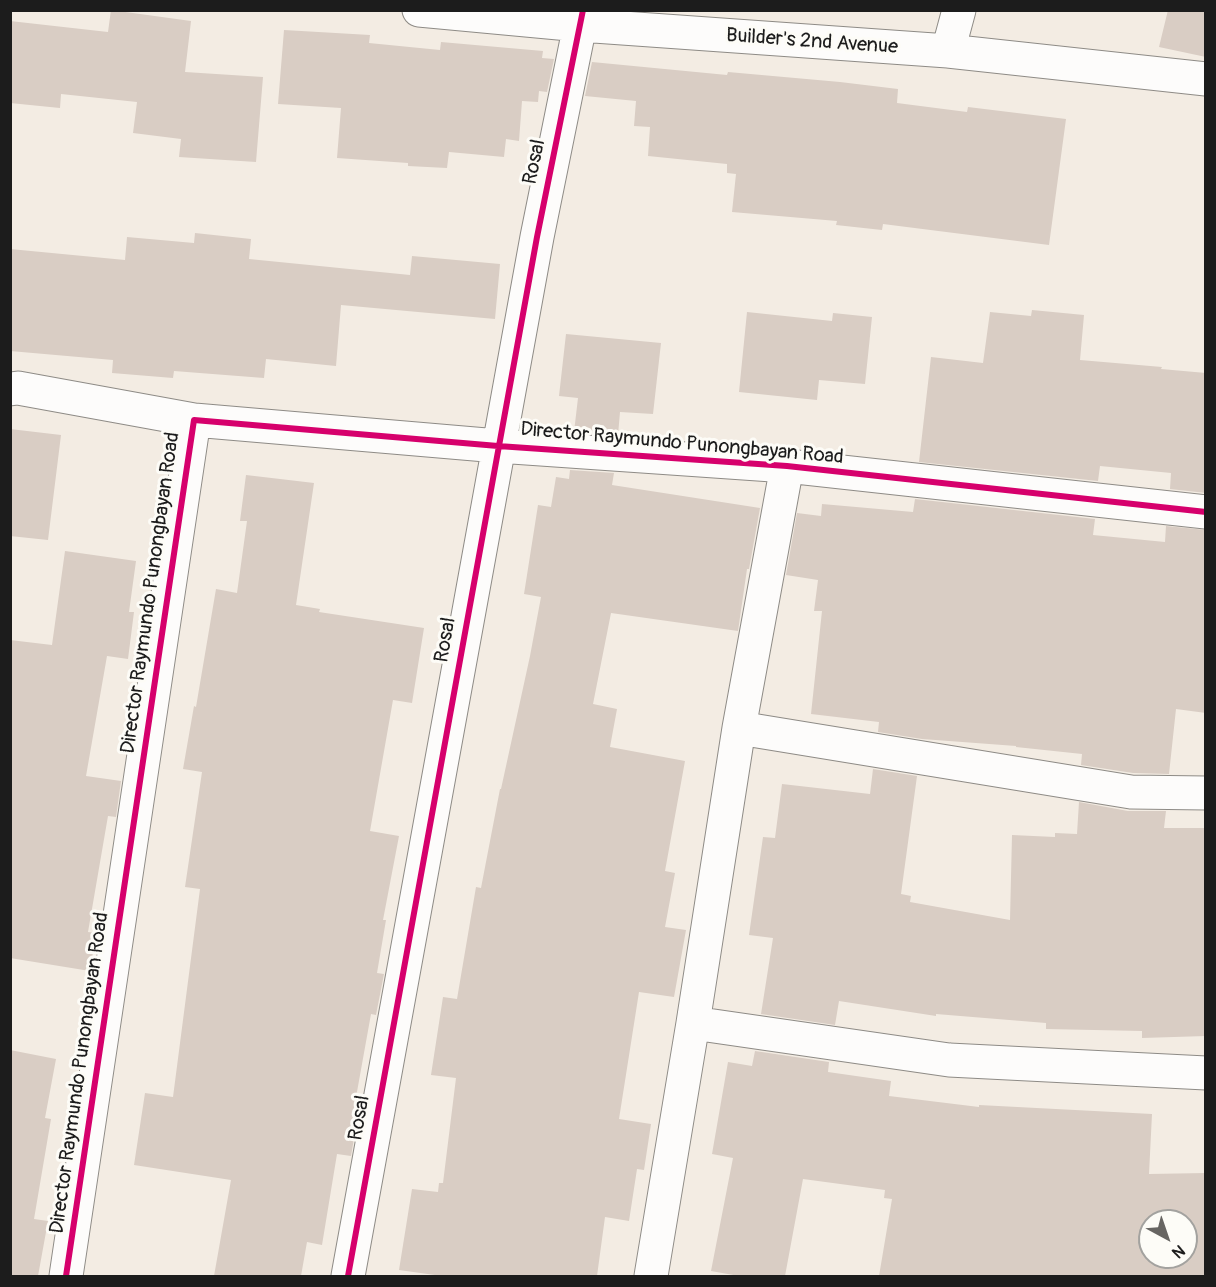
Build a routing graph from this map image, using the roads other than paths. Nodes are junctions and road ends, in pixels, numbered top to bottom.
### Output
1 (419, 10) edge
2 (959, 10) edge
3 (582, 18) edge
4 (948, 51) junction
5 (1206, 79) edge
6 (10, 389) edge
7 (194, 420) junction
8 (498, 446) junction
9 (787, 466) junction
10 (1206, 512) edge
11 (739, 728) junction
12 (1206, 793) edge
13 (693, 1023) junction
14 (1206, 1073) edge
15 (66, 1276) edge
16 (348, 1276) edge
17 (651, 1276) edge

1 - 3 street, Builder's 2nd Avenue
2 - 4 street
3 - 4 street, Builder's 2nd Avenue
3 - 8 street, Rosal
4 - 5 street, Builder's 2nd Avenue
6 - 7 street
7 - 8 street, Director Raymundo Punongbayan Road
7 - 15 street, Director Raymundo Punongbayan Road
8 - 9 street, Director Raymundo Punongbayan Road
8 - 16 street, Rosal
9 - 10 street, Director Raymundo Punongbayan Road
9 - 11 street
11 - 12 street
11 - 13 street
13 - 14 street
13 - 17 street

